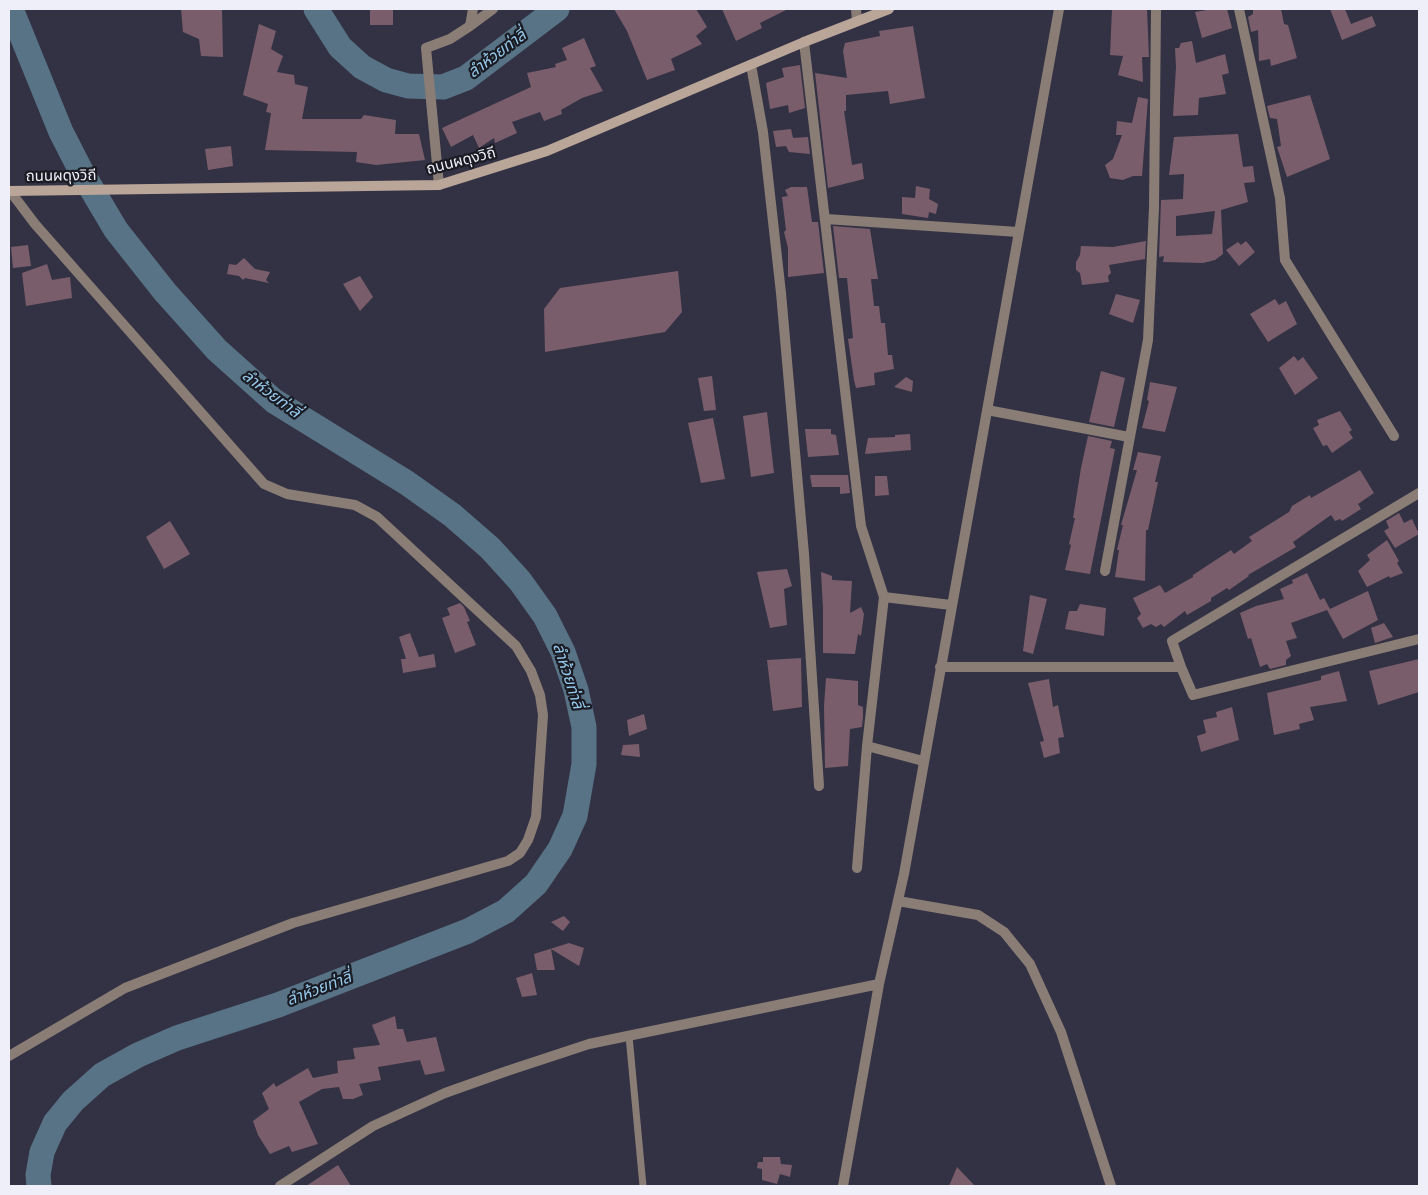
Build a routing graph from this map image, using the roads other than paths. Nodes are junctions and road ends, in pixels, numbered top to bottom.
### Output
1 (473, 9) edge
2 (493, 9) edge
3 (856, 9) edge
4 (889, 9) edge
5 (1059, 9) edge
6 (1156, 9) edge
7 (1239, 9) edge
8 (857, 20) junction
9 (470, 26) junction
10 (804, 42) junction
11 (752, 65) junction
12 (439, 185) junction
13 (9, 191) edge
14 (826, 218) junction
15 (1018, 232) junction
16 (987, 410) junction
17 (1394, 436) dead end
18 (1129, 437) junction
19 (1419, 493) edge
20 (1105, 571) dead end
21 (884, 597) junction
22 (951, 605) junction
23 (1419, 639) edge
24 (940, 666) junction
25 (1181, 667) junction
26 (868, 746) junction
27 (923, 761) junction
28 (819, 786) dead end
29 (857, 868) dead end
30 (898, 901) junction
31 (879, 984) junction
32 (629, 1036) junction
33 (9, 1056) edge
34 (280, 1186) edge
35 (643, 1186) edge
36 (843, 1186) edge
37 (1110, 1186) edge

1 - 9 street
2 - 9 street
3 - 8 street
4 - 8 main road, ถนนผดุงวิถี
5 - 15 street
6 - 18 street
7 - 17 street
8 - 10 main road, ถนนผดุงวิถี
9 - 12 street
10 - 11 main road, ถนนผดุงวิถี
10 - 14 street
11 - 12 main road, ถนนผดุงวิถี
11 - 28 street
12 - 13 main road, ถนนผดุงวิถี
13 - 33 street
14 - 15 street
14 - 21 street
15 - 16 street
16 - 18 street
16 - 22 street
18 - 20 street
19 - 25 street
21 - 22 street
21 - 26 street
22 - 24 street
23 - 25 street
24 - 25 street
24 - 27 street
26 - 27 street
26 - 29 street
27 - 30 street
30 - 31 street
30 - 37 street
31 - 32 street
31 - 36 street
32 - 34 street
32 - 35 lane

